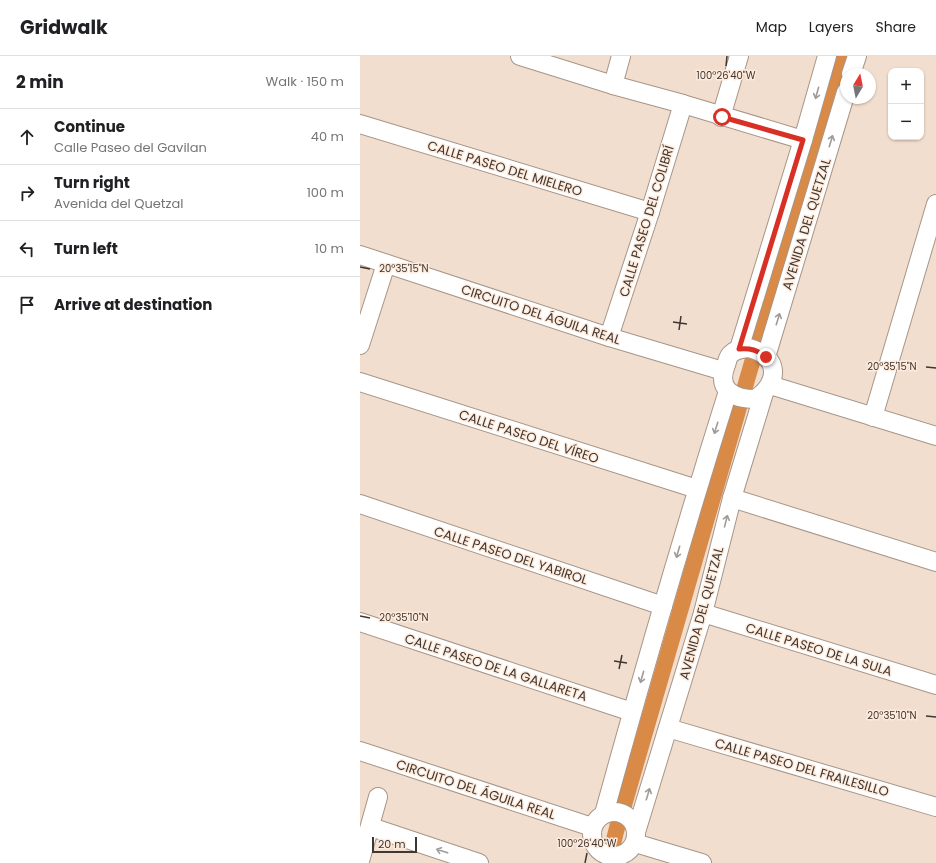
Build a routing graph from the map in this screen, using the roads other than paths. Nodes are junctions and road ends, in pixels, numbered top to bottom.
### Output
1 (520, 56) edge
2 (621, 56) edge
3 (738, 56) edge
4 (828, 56) edge
5 (857, 56) edge
6 (853, 68) edge
7 (612, 85) junction
8 (683, 104) junction
9 (842, 104) edge
10 (722, 117) junction
11 (360, 124) edge
12 (803, 140) junction
13 (936, 204) edge
14 (650, 212) junction
15 (360, 254) edge
16 (386, 264) junction
17 (610, 337) junction
18 (360, 345) edge
19 (739, 349) junction
20 (766, 357) junction
21 (723, 371) junction
22 (360, 382) edge
23 (728, 391) junction
24 (759, 394) junction
25 (873, 417) junction
26 (936, 436) edge
27 (697, 489) junction
28 (732, 498) junction
29 (360, 504) edge
30 (936, 562) edge
31 (663, 606) junction
32 (703, 613) junction
33 (360, 622) edge
34 (936, 685) edge
35 (632, 712) junction
36 (668, 728) junction
37 (360, 751) edge
38 (378, 797) dead end
39 (936, 807) edge
40 (604, 814) junction
41 (371, 827) junction
42 (592, 827) junction
43 (628, 850) edge
44 (596, 856) edge
45 (360, 861) edge
46 (479, 863) edge
47 (702, 863) edge

1 - 7 street
2 - 7 street
3 - 10 street
4 -> 12 street, AVENIDA DEL QUETZAL
5 - 6 street
7 - 8 street
8 - 10 street
8 - 14 street, CALLE PASEO DEL COLIBRÍ
20 -> 9 street, AVENIDA DEL QUETZAL
10 - 12 street
11 - 14 street, CALLE PASEO DEL MIELERO
12 - 19 street, AVENIDA DEL QUETZAL
13 - 25 street
14 - 17 street, CALLE PASEO DEL COLIBRÍ
15 - 16 street, CIRCUITO DEL ÁGUILA REAL
16 - 17 street, CIRCUITO DEL ÁGUILA REAL
16 - 18 street
17 - 21 street, CIRCUITO DEL ÁGUILA REAL
19 - 20 street
19 - 21 street
20 - 24 street
21 - 23 street
22 - 27 street, CALLE PASEO DEL VÍREO
23 - 24 street
23 -> 27 street
24 - 25 street
24 - 28 street, AVENIDA DEL QUETZAL
25 - 26 street
27 -> 31 street
28 - 30 street
32 -> 28 street, AVENIDA DEL QUETZAL
29 - 31 street, CALLE PASEO DEL YABIROL
31 -> 35 street
32 - 34 street, CALLE PASEO DE LA SULA
32 - 36 street, AVENIDA DEL QUETZAL
33 - 35 street, CALLE PASEO DE LA GALLARETA
35 - 40 street
36 - 39 street, CALLE PASEO DEL FRAILESILLO
43 -> 36 street, AVENIDA DEL QUETZAL
37 - 42 street, CIRCUITO DEL ÁGUILA REAL
38 - 41 street
40 - 42 street
40 - 43 street
41 - 45 street
46 -> 41 street
42 - 44 street
43 - 44 street
43 - 47 street

